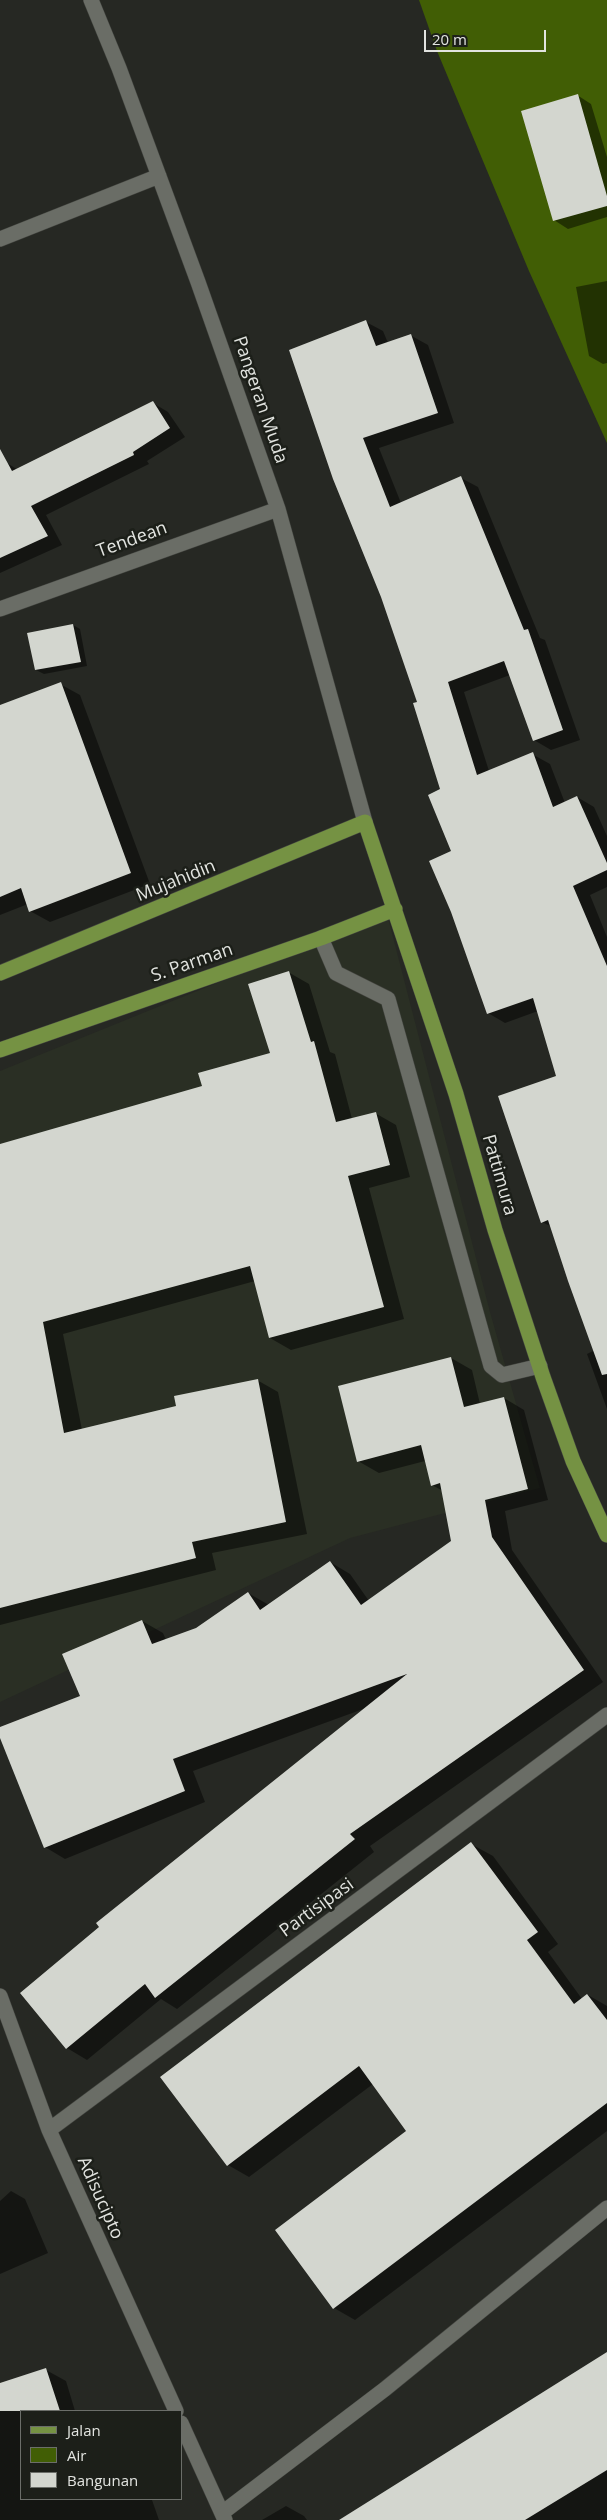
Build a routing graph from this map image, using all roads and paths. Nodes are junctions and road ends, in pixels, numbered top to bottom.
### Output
1 (90, 0) edge
2 (158, 176) junction
3 (0, 239) edge
4 (278, 509) junction
5 (0, 609) edge
6 (365, 822) junction
7 (395, 909) junction
8 (320, 938) junction
9 (0, 973) edge
10 (0, 1050) edge
11 (540, 1366) junction
12 (607, 1535) edge
13 (607, 1716) edge
14 (0, 1996) edge
15 (49, 2130) junction
16 (607, 2208) edge
17 (176, 2410) edge
18 (182, 2425) edge
19 (223, 2516) edge

1 - 2 street, Pangeran Muda
2 - 3 street
2 - 4 street, Pangeran Muda
4 - 5 street, Tendean
4 - 6 street, Pangeran Muda
6 - 7 main road, Pattimura
6 - 9 main road, Mujahidin
7 - 8 main road, S. Parman
7 - 11 main road, Pattimura
8 - 10 main road, S. Parman
8 - 11 street
11 - 12 main road, Pattimura
13 - 15 street, Partisipasi
14 - 15 street, Adisucipto
15 - 17 street, Adisucipto
16 - 19 street
18 - 19 street

